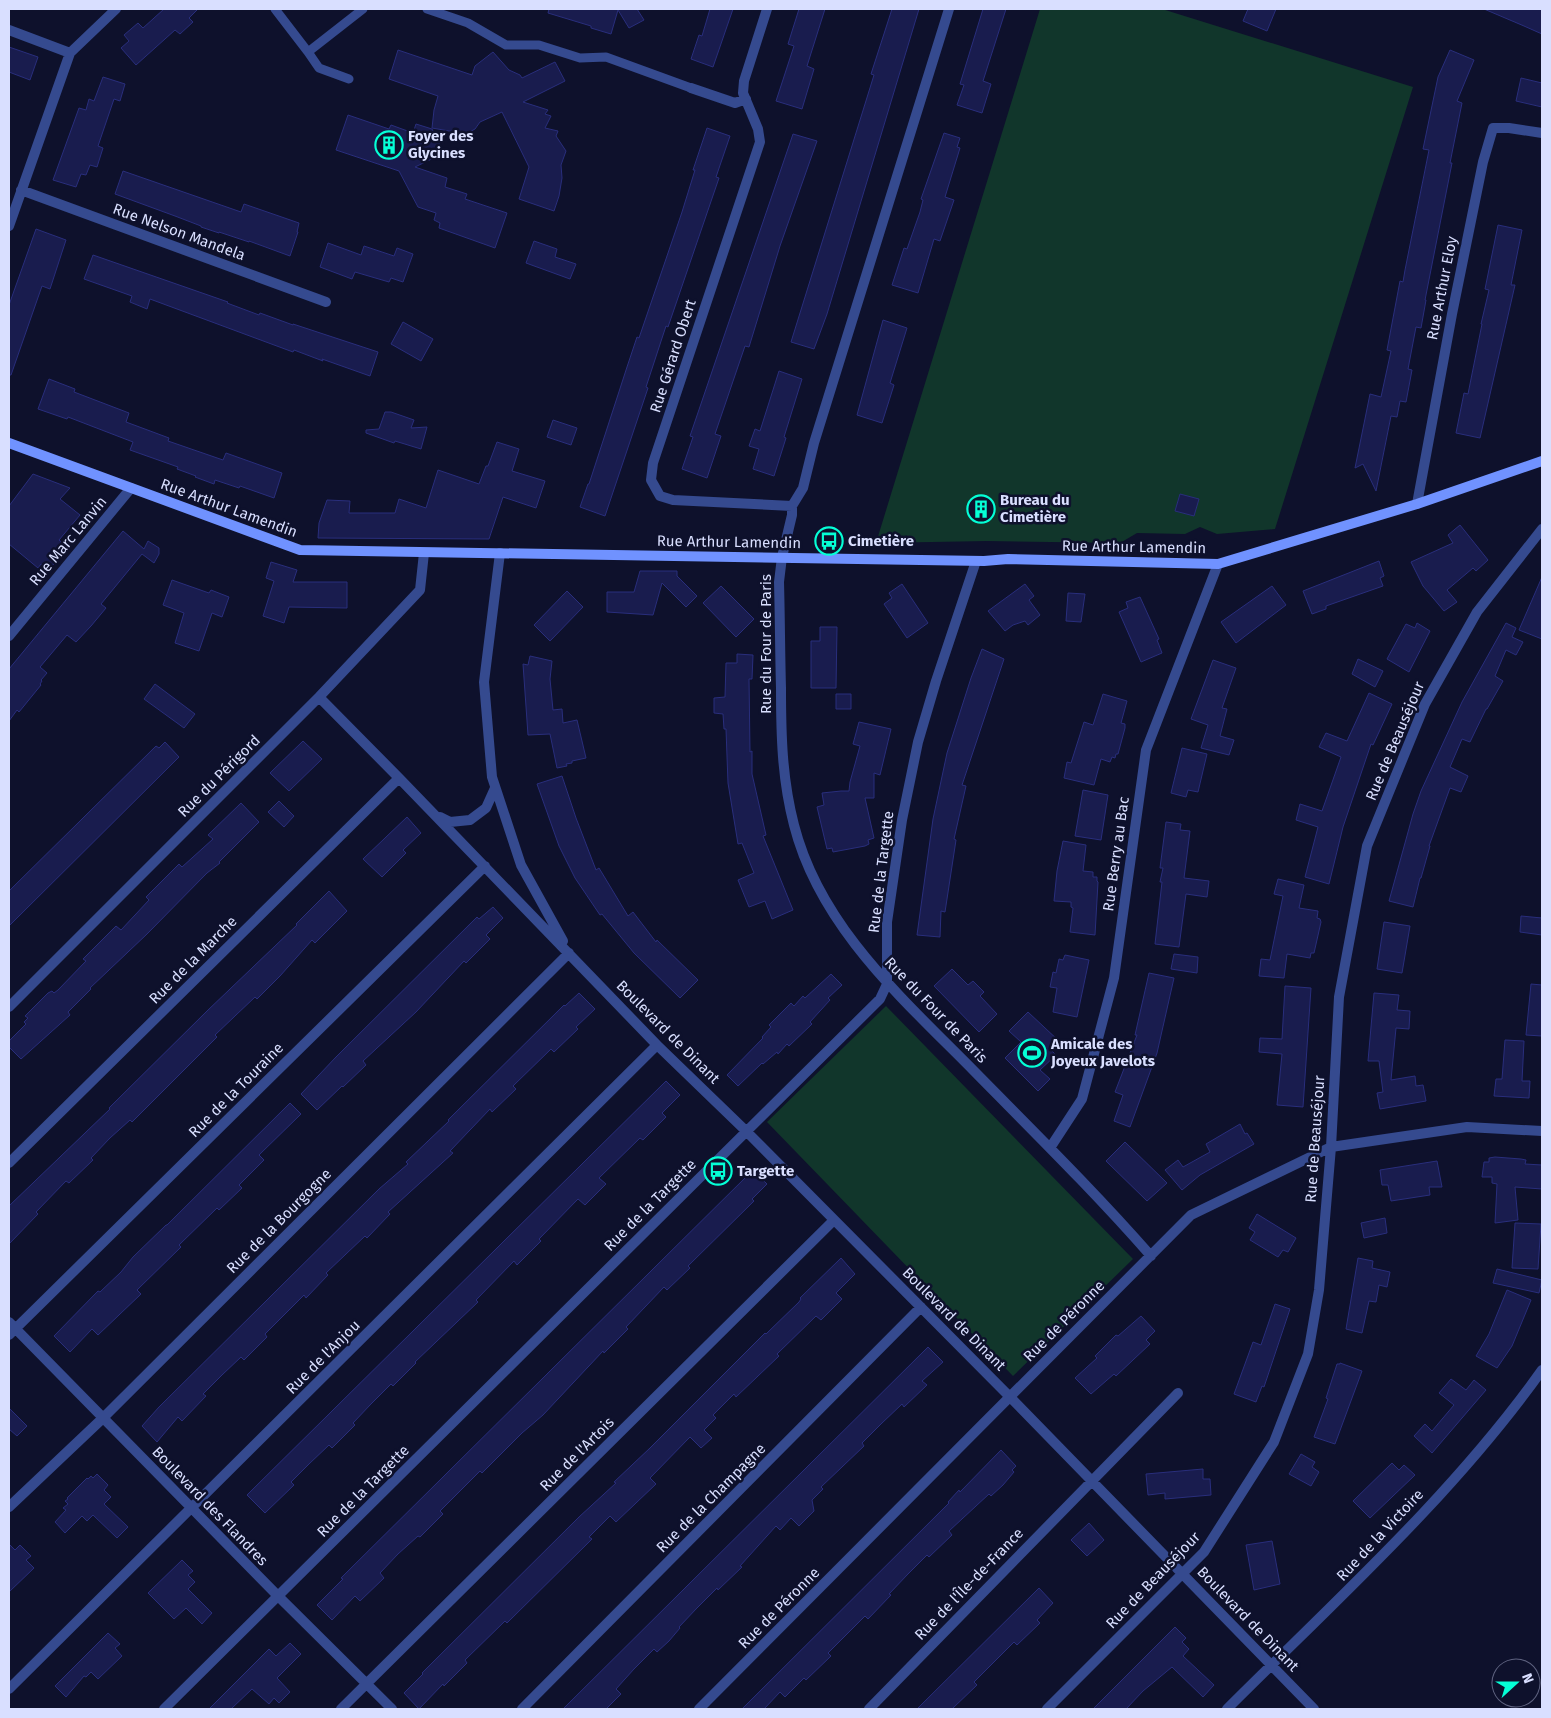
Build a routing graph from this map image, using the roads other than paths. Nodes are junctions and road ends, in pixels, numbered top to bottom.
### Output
1 (116, 9) edge
2 (275, 9) edge
3 (363, 9) edge
4 (427, 9) edge
5 (767, 9) edge
6 (949, 9) edge
7 (9, 30) edge
8 (308, 52) junction
9 (70, 53) junction
10 (349, 79) dead end
11 (691, 88) joint
12 (746, 99) junction
13 (1542, 133) edge
14 (21, 190) junction
15 (9, 226) edge
16 (326, 302) dead end
17 (9, 443) edge
18 (1542, 461) edge
19 (131, 488) junction
20 (1417, 504) junction
21 (792, 506) junction
22 (1542, 529) edge
23 (424, 553) junction
24 (500, 553) junction
25 (782, 557) junction
26 (976, 560) junction
27 (1218, 564) junction
28 (9, 636) edge
29 (318, 697) junction
30 (400, 778) junction
31 (495, 788) junction
32 (435, 814) junction
33 (485, 866) junction
34 (569, 953) junction
35 (887, 984) junction
36 (9, 1006) edge
37 (657, 1045) junction
38 (746, 1131) junction
39 (1542, 1131) edge
40 (1331, 1147) junction
41 (1050, 1148) junction
42 (9, 1163) edge
43 (834, 1220) junction
44 (1151, 1256) junction
45 (921, 1307) junction
46 (11, 1328) edge
47 (1542, 1370) edge
48 (1178, 1393) dead end
49 (1010, 1397) junction
50 (103, 1418) junction
51 (1092, 1480) junction
52 (9, 1507) edge
53 (191, 1508) junction
54 (1182, 1574) junction
55 (278, 1596) junction
56 (1270, 1665) junction
57 (366, 1684) junction
58 (9, 1689) edge
59 (164, 1709) edge
60 (341, 1709) edge
61 (392, 1709) edge
62 (522, 1709) edge
63 (699, 1709) edge
64 (869, 1709) edge
65 (1047, 1709) edge
66 (1227, 1709) edge
67 (1314, 1709) edge

1 - 9 street
2 - 8 lane
3 - 8 lane
4 - 11 lane
5 - 12 street, Rue Gérard Obert
6 - 21 street
7 - 9 street
8 - 10 lane
9 - 14 street
11 - 12 street
12 - 21 street, Rue Gérard Obert
13 - 20 street, Rue Arthur Eloy
14 - 15 street
14 - 16 street, Rue Nelson Mandela
17 - 19 street, Rue Arthur Lamendin
18 - 20 street, Rue Arthur Lamendin
19 - 23 street, Rue Arthur Lamendin
19 - 28 street, Rue Marc Lanvin
20 - 27 street, Rue Arthur Lamendin
21 - 25 street
22 - 40 street, Rue de Beauséjour
23 - 24 street, Rue Arthur Lamendin
23 - 29 street, Rue du Périgord
24 - 25 street, Rue Arthur Lamendin
24 - 31 street, Boulevard de Dinant
25 - 26 street, Rue Arthur Lamendin
25 - 35 street, Rue du Four de Paris
26 - 27 street, Rue Arthur Lamendin
26 - 35 street, Rue de la Targette
27 - 41 street, Rue Berry au Bac
29 - 30 street, Boulevard de Dinant
29 - 36 street, Rue du Périgord
30 - 32 street, Boulevard de Dinant
30 - 42 street, Rue de la Marche
31 - 32 street
31 - 34 street, Boulevard de Dinant
32 - 33 street, Boulevard de Dinant
33 - 34 street, Boulevard de Dinant
33 - 46 street, Rue de la Touraine
34 - 37 street, Boulevard de Dinant
34 - 50 street, Rue de la Bourgogne
35 - 38 street, Rue de la Targette
35 - 41 street, Rue du Four de Paris
37 - 38 street, Boulevard de Dinant
37 - 53 street, Rue de l'Anjou
38 - 43 street, Boulevard de Dinant
38 - 55 street, Rue de la Targette
39 - 40 street, Rue de Péronne
40 - 44 street, Rue de Péronne
40 - 54 street, Rue de Beauséjour
41 - 44 street, Rue du Four de Paris
43 - 45 street, Boulevard de Dinant
43 - 57 street, Rue de l'Artois
44 - 49 street, Rue de Péronne
45 - 49 street, Boulevard de Dinant
45 - 62 street, Rue de la Champagne
46 - 50 street, Boulevard des Flandres
47 - 56 street, Rue de la Victoire
48 - 51 street, Rue de l'Île-de-France
49 - 51 street, Boulevard de Dinant
49 - 63 street, Rue de Péronne
50 - 52 street, Rue de la Bourgogne
50 - 53 street, Boulevard des Flandres
51 - 54 street, Boulevard de Dinant
51 - 64 street, Rue de l'Île-de-France
53 - 55 street, Boulevard des Flandres
53 - 58 street, Rue de l'Anjou
54 - 56 street, Boulevard de Dinant
54 - 65 street, Rue de Beauséjour
55 - 57 street, Boulevard des Flandres
55 - 59 street, Rue de la Targette
56 - 66 street, Rue de la Victoire
56 - 67 street, Boulevard de Dinant
57 - 60 street, Rue de l'Artois
57 - 61 street, Boulevard des Flandres

